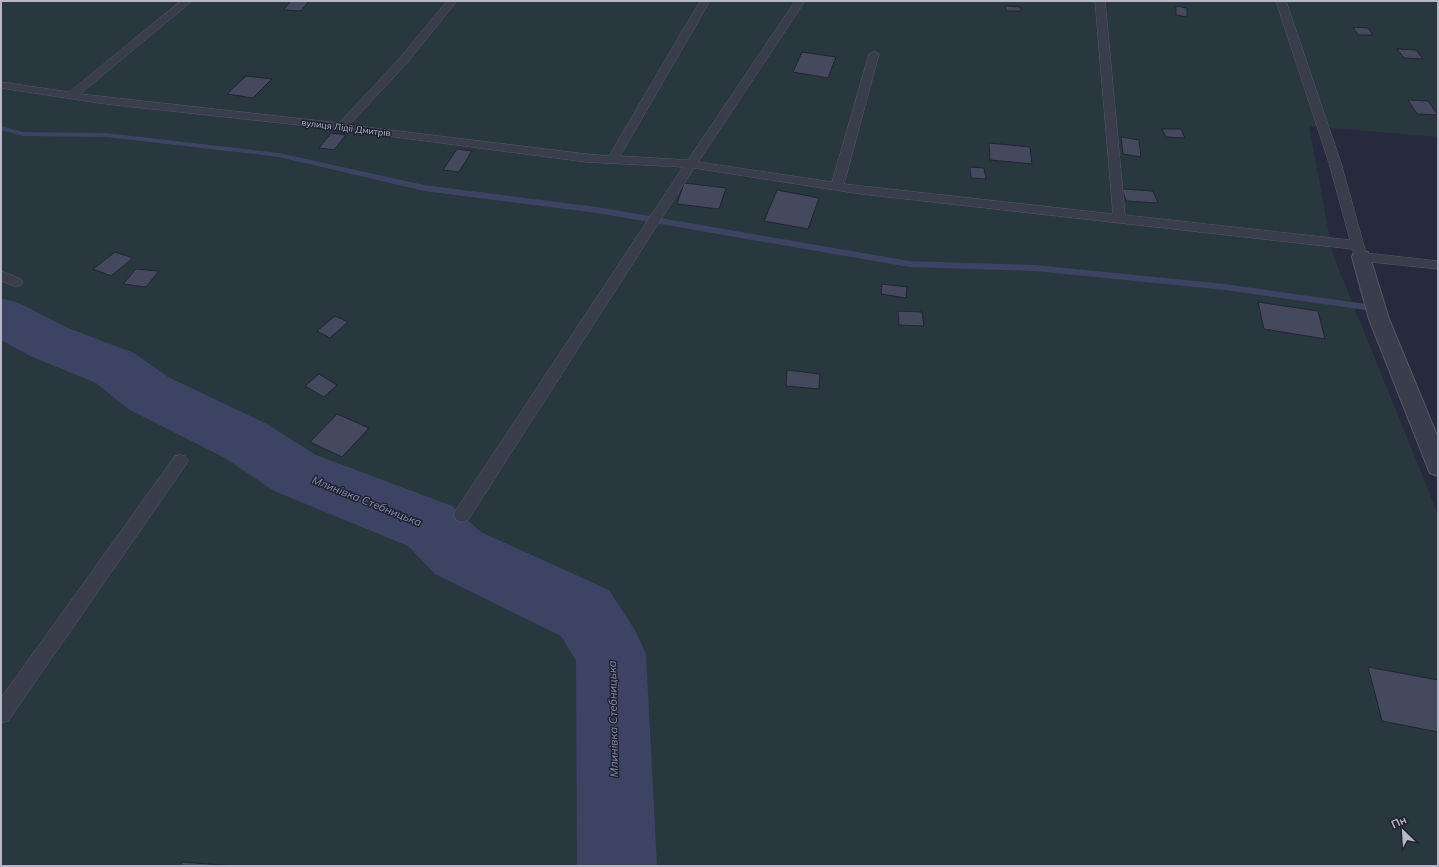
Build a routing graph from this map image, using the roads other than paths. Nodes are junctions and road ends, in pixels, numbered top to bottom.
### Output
1 (186, 1) edge
2 (452, 1) edge
3 (705, 1) edge
4 (800, 1) edge
5 (1100, 1) edge
6 (1282, 1) edge
7 (874, 54) dead end
8 (1, 85) edge
9 (72, 95) junction
10 (341, 127) junction
11 (613, 159) junction
12 (691, 164) junction
13 (837, 186) junction
14 (1119, 218) junction
15 (1360, 251) junction
16 (1438, 265) edge
17 (1, 276) edge
18 (16, 282) dead end
19 (180, 461) dead end
20 (1438, 466) edge
21 (462, 515) dead end
22 (1, 714) edge

1 - 9 lane
2 - 10 lane
3 - 11 lane
4 - 12 lane
5 - 14 lane
6 - 15 lane
7 - 13 lane
8 - 9 lane, вулиця Лідії Дмитрів
9 - 10 lane, вулиця Лідії Дмитрів
10 - 11 lane, вулиця Лідії Дмитрів
11 - 12 lane, вулиця Лідії Дмитрів
12 - 13 lane, вулиця Лідії Дмитрів
12 - 21 lane
13 - 14 lane, вулиця Лідії Дмитрів
14 - 15 lane, вулиця Лідії Дмитрів
15 - 16 lane, вулиця Лідії Дмитрів
15 - 20 street
17 - 18 lane
19 - 22 lane

